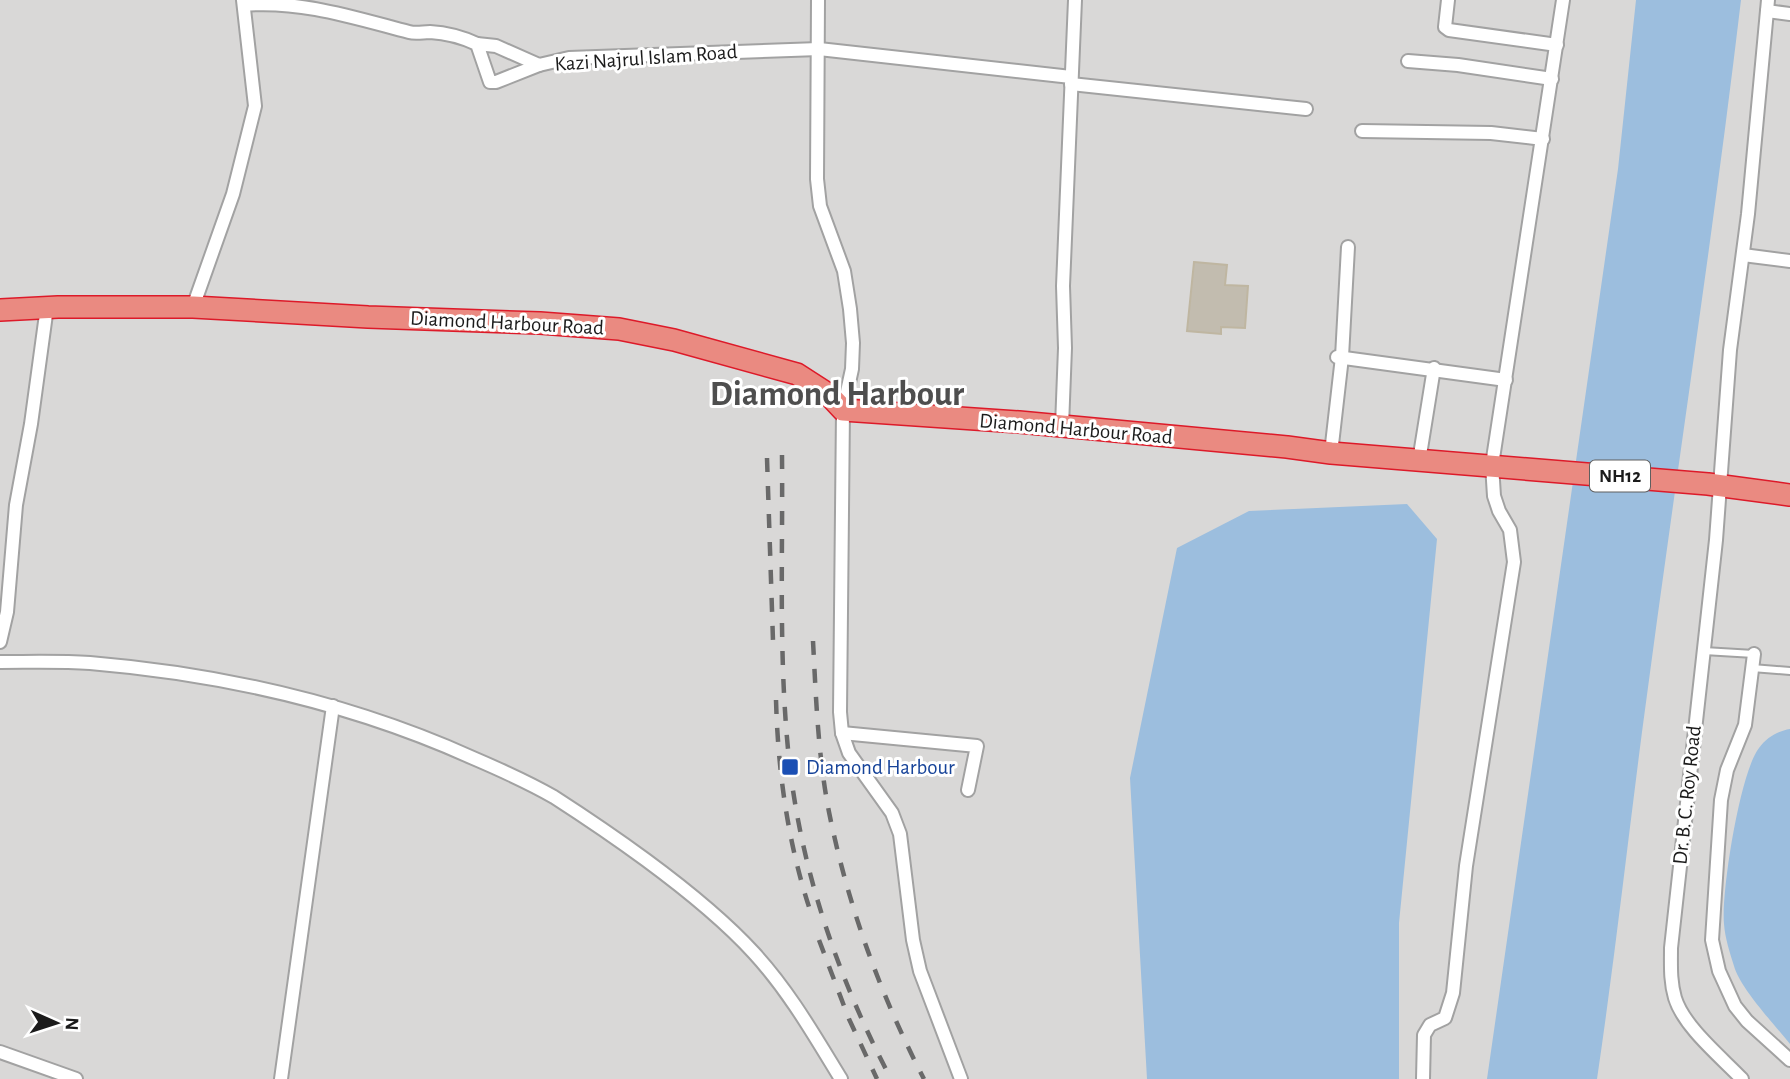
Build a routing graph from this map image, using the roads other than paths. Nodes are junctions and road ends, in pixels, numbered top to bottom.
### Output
1 (818, 0) edge
2 (1075, 0) edge
3 (1448, 0) edge
4 (1563, 0) edge
5 (244, 3) edge
6 (1767, 5) edge
7 (1790, 14) edge
8 (477, 44) junction
9 (1557, 45) junction
10 (819, 49) junction
11 (1408, 61) dead end
12 (539, 65) junction
13 (1552, 79) junction
14 (1071, 80) junction
15 (1306, 108) dead end
16 (1362, 131) dead end
17 (1544, 139) junction
18 (1348, 247) dead end
19 (1743, 255) junction
20 (1790, 261) edge
21 (47, 307) junction
22 (193, 307) junction
23 (0, 310) edge
24 (1340, 357) junction
25 (1434, 368) junction
26 (1506, 380) junction
27 (843, 410) junction
28 (1062, 426) junction
29 (1331, 453) junction
30 (1419, 461) junction
31 (1492, 465) junction
32 (1714, 485) junction
33 (1790, 495) edge
34 (0, 642) edge
35 (1702, 650) junction
36 (1754, 654) joint
37 (0, 662) edge
38 (1752, 668) junction
39 (1790, 671) edge
40 (334, 706) junction
41 (842, 733) junction
42 (968, 790) dead end
43 (0, 1052) edge
44 (1790, 1060) edge
45 (76, 1079) edge
46 (281, 1079) edge
47 (841, 1079) edge
48 (961, 1079) edge
49 (1423, 1079) edge
50 (1742, 1079) edge

1 - 10 street
2 - 14 street
3 - 9 street
4 - 9 street
5 - 8 street, Kazi Najrul Islam Road
5 - 22 street
6 - 7 street
6 - 19 street, Dr. B. C. Roy Road
8 - 12 street, Kazi Najrul Islam Road
8 - 12 street
9 - 13 street
10 - 12 street, Kazi Najrul Islam Road
10 - 14 street, Kazi Najrul Islam Road
10 - 27 street
11 - 13 street
13 - 17 street
14 - 15 street, Kazi Najrul Islam Road
14 - 28 street
16 - 17 street
17 - 26 street
18 - 24 street
19 - 20 street
19 - 32 street, Dr. B. C. Roy Road
21 - 22 highway, Diamond Harbour Road
21 - 23 highway, Diamond Harbour Road
21 - 34 street
22 - 27 highway, Diamond Harbour Road
24 - 25 street
24 - 29 street
25 - 26 street
25 - 30 street
26 - 31 street
27 - 28 highway, Diamond Harbour Road / NH12
27 - 41 street
28 - 29 highway, Diamond Harbour Road / NH12
29 - 30 highway, Diamond Harbour Road / NH12
30 - 31 highway, Diamond Harbour Road / NH12
31 - 32 highway, Diamond Harbour Road / NH12
31 - 49 street
32 - 33 highway, Diamond Harbour Road / NH12
32 - 35 street, Dr. B. C. Roy Road
35 - 36 lane
35 - 50 street, Dr. B. C. Roy Road
36 - 38 street
37 - 40 street
38 - 39 lane
38 - 44 street
40 - 46 street
40 - 47 street
41 - 42 street
41 - 48 street
43 - 45 street

